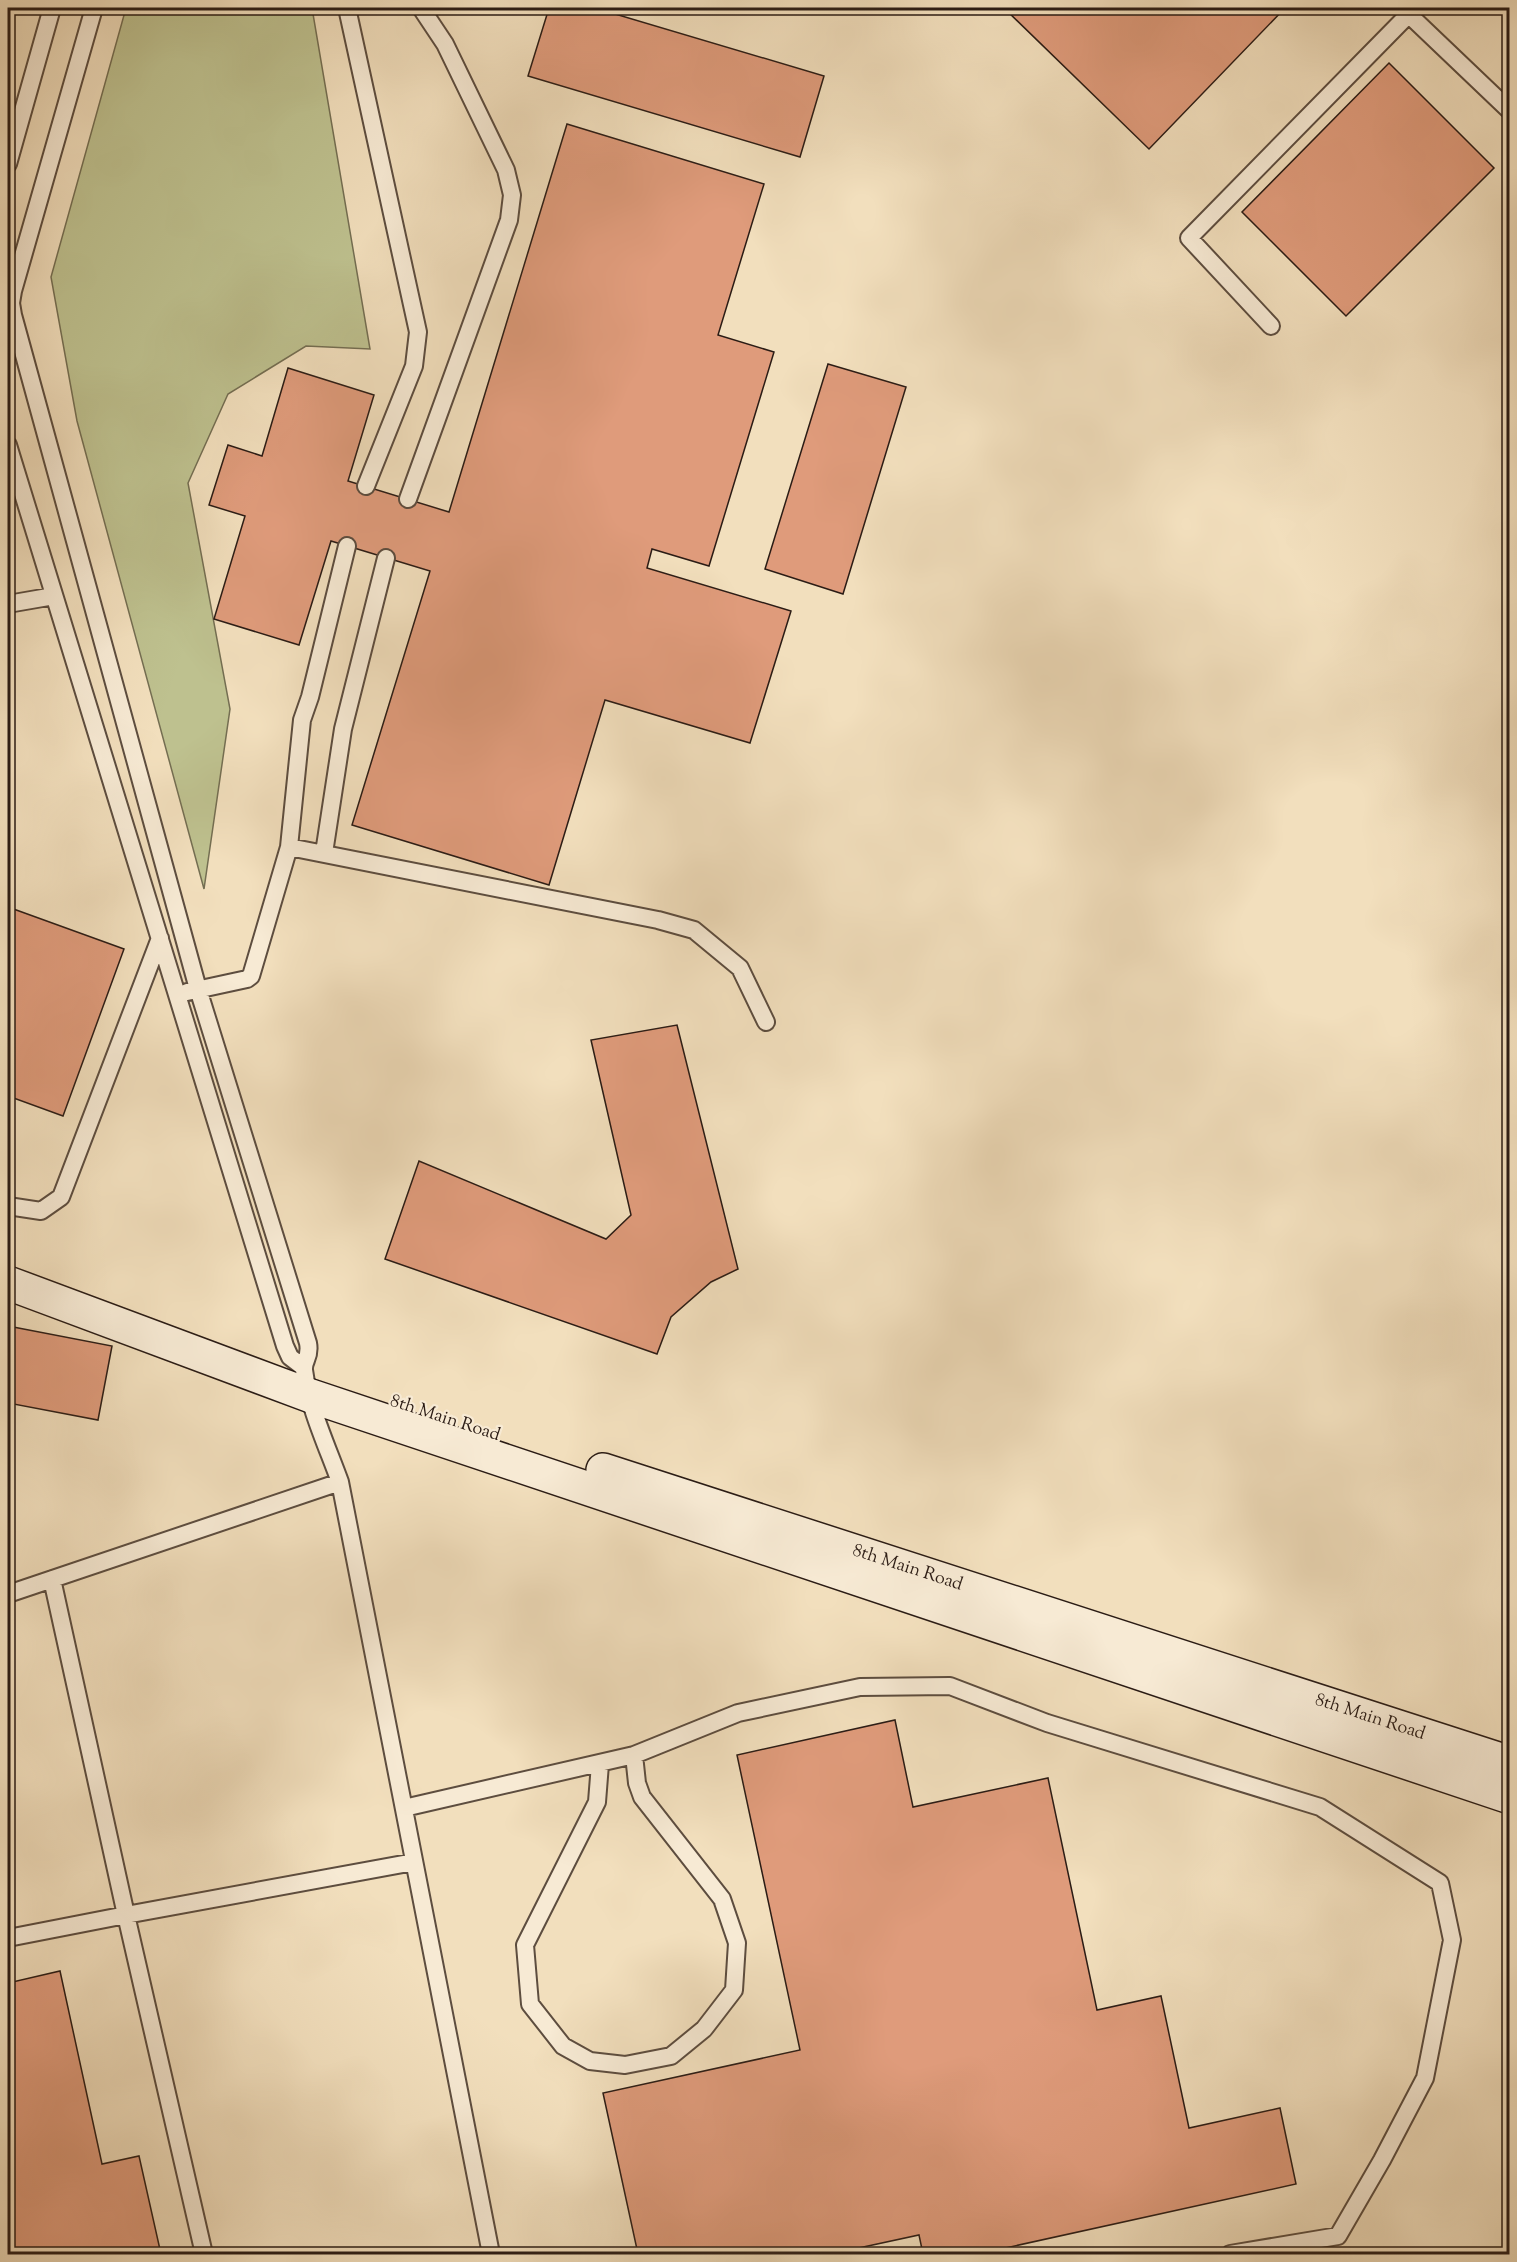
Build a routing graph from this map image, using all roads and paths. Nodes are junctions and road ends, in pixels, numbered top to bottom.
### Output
1 (52, 8) edge
2 (94, 8) edge
3 (347, 8) edge
4 (421, 8) edge
5 (1406, 11) edge
6 (1509, 111) edge
7 (8, 164) edge
8 (1271, 326) dead end
9 (8, 445) edge
10 (366, 486) dead end
11 (408, 499) dead end
12 (347, 546) dead end
13 (386, 558) dead end
14 (54, 596) junction
15 (8, 604) edge
16 (289, 848) junction
17 (324, 853) junction
18 (160, 938) junction
19 (198, 989) junction
20 (178, 995) junction
21 (766, 1022) dead end
22 (8, 1206) edge
23 (8, 1264) edge
24 (8, 1283) edge
25 (307, 1379) junction
26 (340, 1482) junction
27 (52, 1579) junction
28 (8, 1593) edge
29 (634, 1755) junction
30 (1509, 1763) edge
31 (600, 1764) junction
32 (1509, 1797) edge
33 (404, 1808) junction
34 (414, 1862) junction
35 (126, 1916) junction
36 (8, 1938) edge
37 (204, 2254) edge
38 (491, 2254) edge
39 (1230, 2254) edge

1 - 7 lane
2 - 19 lane
3 - 10 lane
4 - 11 lane
5 - 6 lane
5 - 8 lane
9 - 14 lane
12 - 16 lane
13 - 17 lane
14 - 15 lane
14 - 18 lane
16 - 17 lane
16 - 19 lane
17 - 21 lane
18 - 20 lane
18 - 22 lane
19 - 20 lane
19 - 25 lane
20 - 25 lane
23 - 25 street
24 - 25 street
25 - 26 lane
25 - 30 street, 8th Main Road
25 - 32 street, 8th Main Road
26 - 27 lane
26 - 33 lane
27 - 28 lane
27 - 35 lane
29 - 31 lane
29 - 31 lane
29 - 39 lane
31 - 33 lane
33 - 34 lane
34 - 35 lane
34 - 38 lane
35 - 36 lane
35 - 37 lane

